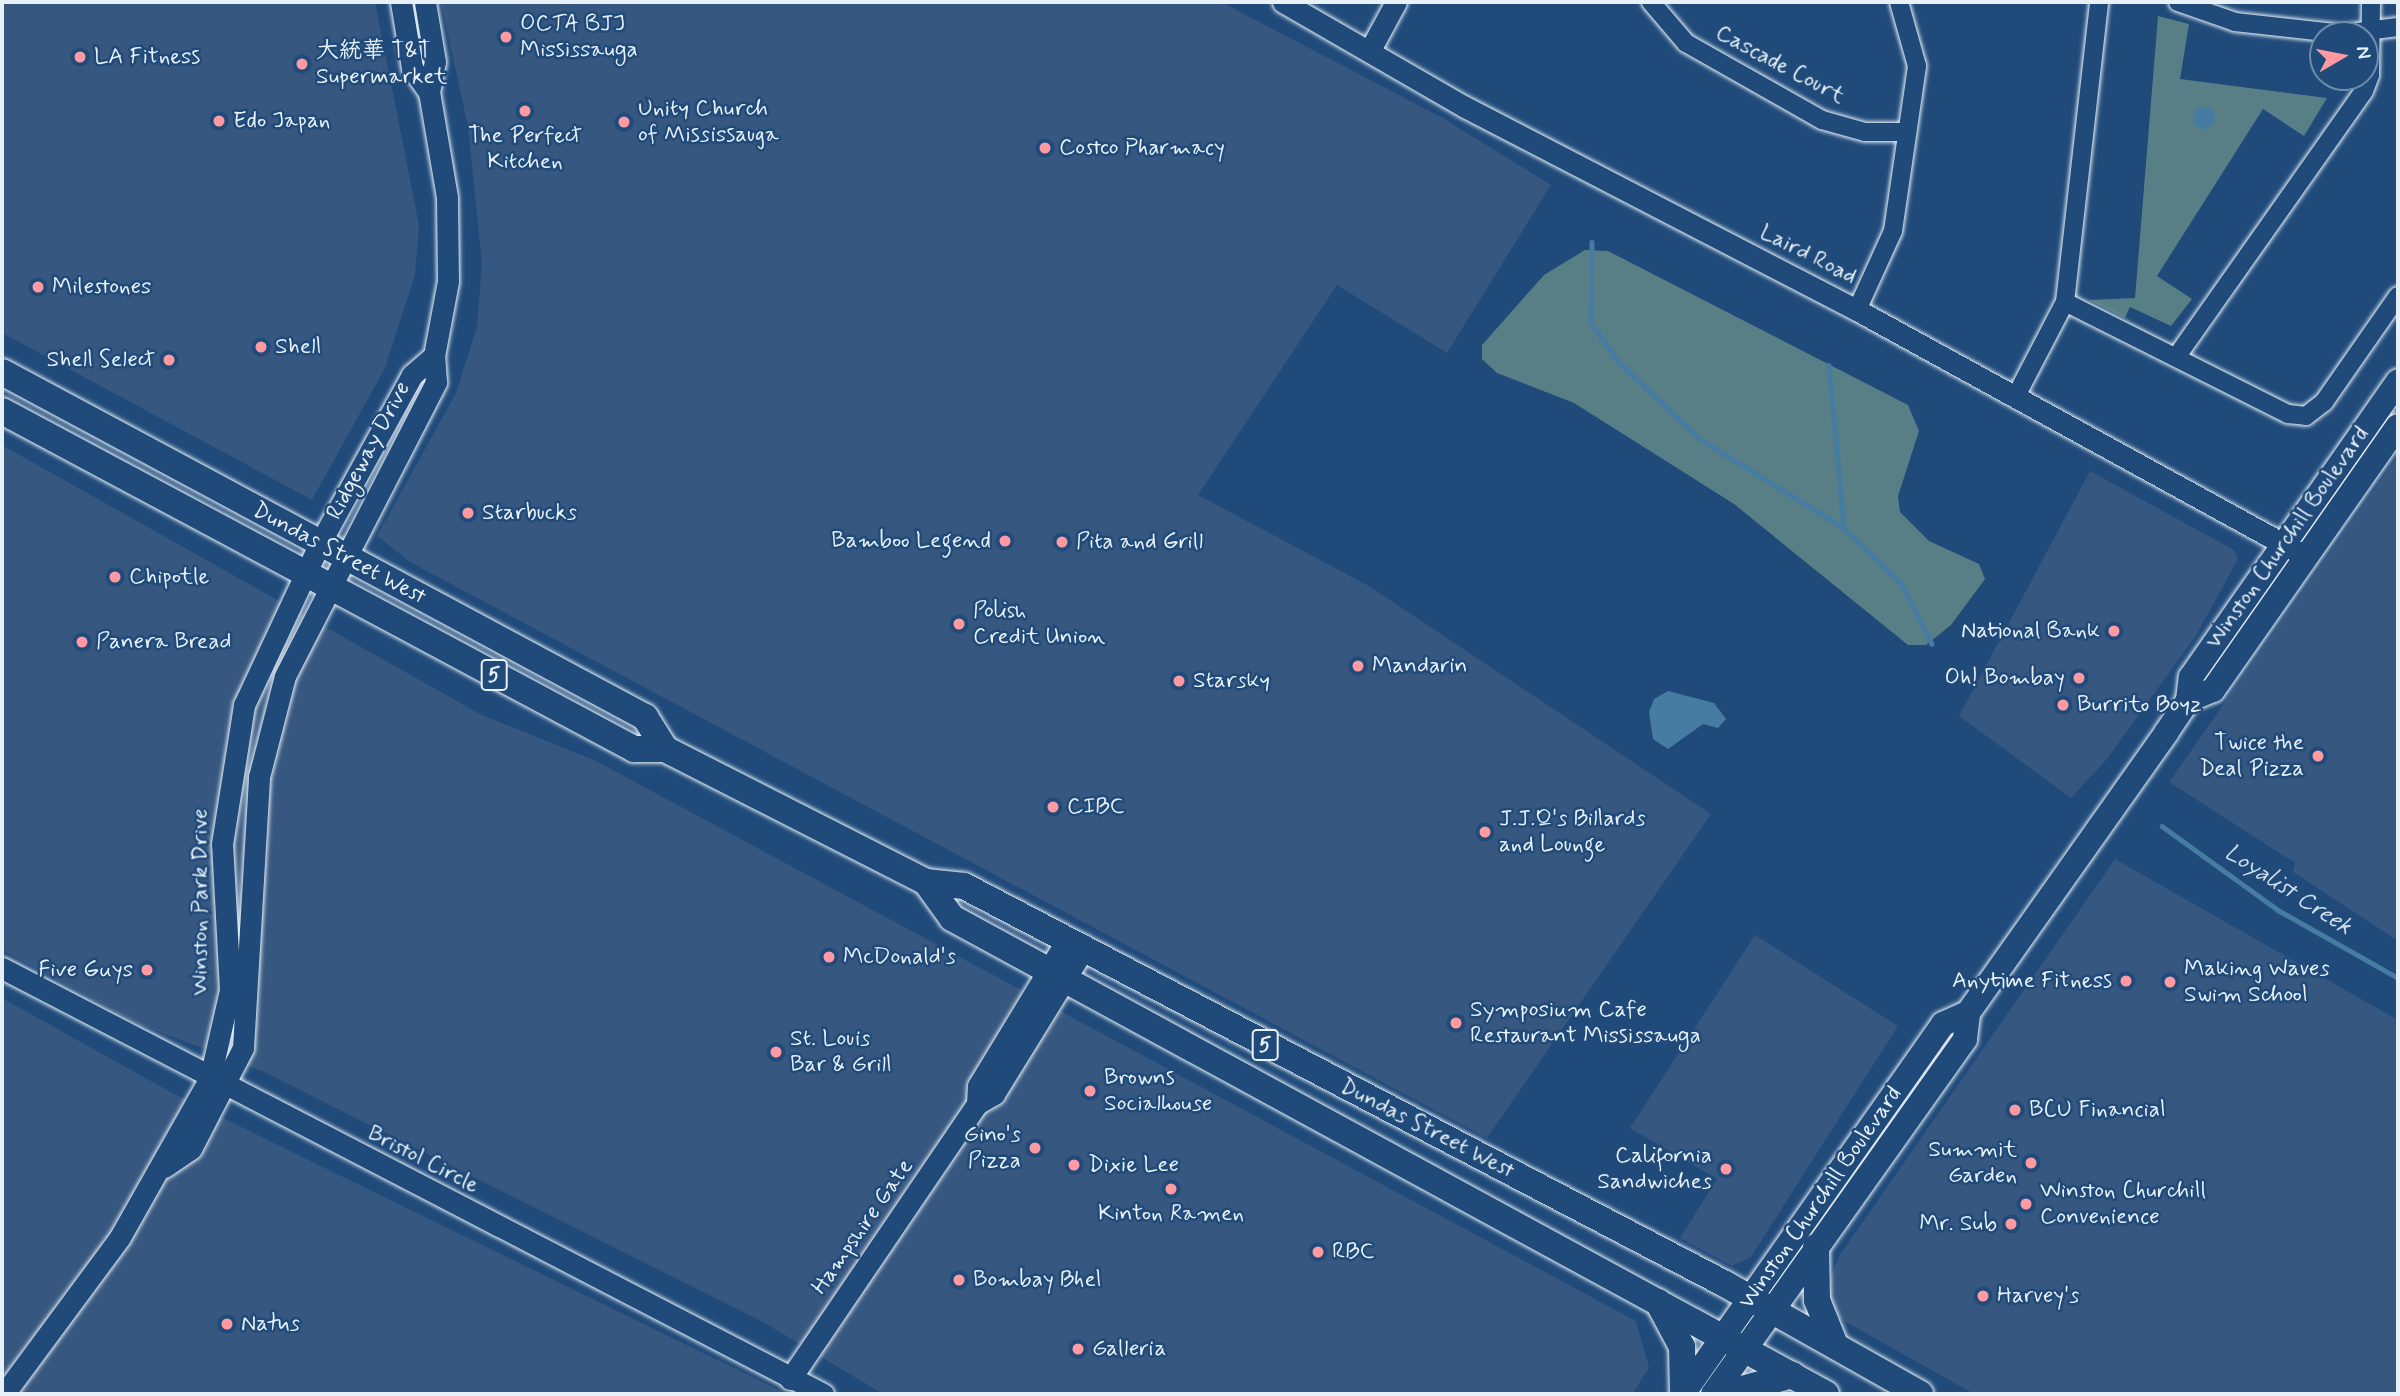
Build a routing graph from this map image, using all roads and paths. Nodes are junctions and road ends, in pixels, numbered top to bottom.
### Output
1 (401, 2) edge
2 (425, 2) edge
3 (1283, 2) edge
4 (1396, 2) edge
5 (1651, 2) edge
6 (1899, 2) edge
7 (2099, 2) edge
8 (2178, 2) edge
9 (2371, 2) edge
10 (2370, 21) edge
11 (2398, 27) edge
12 (2379, 29) edge
13 (2309, 30) edge
14 (1370, 50) junction
15 (2364, 91) edge
16 (429, 92) junction
17 (1907, 132) junction
18 (2398, 296) edge
19 (2065, 302) junction
20 (1857, 310) junction
21 (2177, 356) junction
22 (2, 372) edge
23 (2398, 381) edge
24 (2016, 396) junction
25 (2, 411) edge
26 (2398, 426) edge
27 (2284, 545) junction
28 (2307, 557) junction
29 (325, 564) junction
30 (2188, 700) junction
31 (926, 882) junction
32 (1074, 945) junction
33 (2, 968) edge
34 (1056, 975) junction
35 (1968, 1013) junction
36 (219, 1082) junction
37 (1816, 1247) junction
38 (1657, 1300) junction
39 (1761, 1305) junction
40 (1734, 1344) junction
41 (1835, 1346) junction
42 (1792, 1376) junction
43 (790, 1379) junction
44 (4, 1394) edge
45 (822, 1394) edge
46 (1683, 1394) edge
47 (1713, 1394) edge
48 (1724, 1394) edge
49 (1826, 1394) edge
50 (1920, 1394) edge

1 - 16 street, Ridgeway Drive
2 - 16 street, Ridgeway Drive
3 - 14 street, Laird Road
4 - 14 street
5 - 17 street, Cascade Court
6 - 17 street
7 - 19 street
8 - 13 street
9 - 10 street
11 - 12 street
14 - 20 street, Laird Road
15 - 21 street
16 - 29 street, Ridgeway Drive
17 - 20 street
18 - 21 street
19 - 21 street
19 - 24 street
20 - 24 street, Laird Road
22 - 29 main road, Dundas Street West / 5
23 - 27 main road, Winston Churchill Boulevard
24 - 27 street, Laird Road
25 - 29 main road, Dundas Street West / 5
26 - 28 main road, Winston Churchill Boulevard
27 - 28 street, Laird Road
27 - 30 main road, Winston Churchill Boulevard
28 - 30 main road, Winston Churchill Boulevard
29 - 31 main road, Dundas Street West / 5
29 - 36 street, Winston Park Drive
29 - 36 street, Winston Park Drive
30 - 35 main road, Winston Churchill Boulevard
31 - 32 main road, Dundas Street West / 5
31 - 34 main road, Dundas Street West / 5
32 - 34 street, Hampshire Gate
32 - 39 main road, Dundas Street West / 5
33 - 36 street, Bristol Circle
34 - 38 main road, Dundas Street West / 5
34 - 43 street, Hampshire Gate
35 - 37 main road, Winston Churchill Boulevard
35 - 39 main road, Winston Churchill Boulevard
36 - 43 street, Bristol Circle
36 - 44 street, Winston Park Drive
37 - 39 main road, Winston Churchill Boulevard
37 - 41 main road
38 - 40 main road, Dundas Street West / 5
38 - 46 main road
39 - 40 main road, Winston Churchill Boulevard
39 - 41 main road, Dundas Street West
40 - 42 main road, Dundas Street West
40 - 46 main road, Winston Churchill Boulevard
40 - 47 main road, Winston Churchill Boulevard
41 - 50 main road, Dundas Street West
42 - 48 main road
42 - 49 main road, Dundas Street West
43 - 45 street, Bristol Circle

